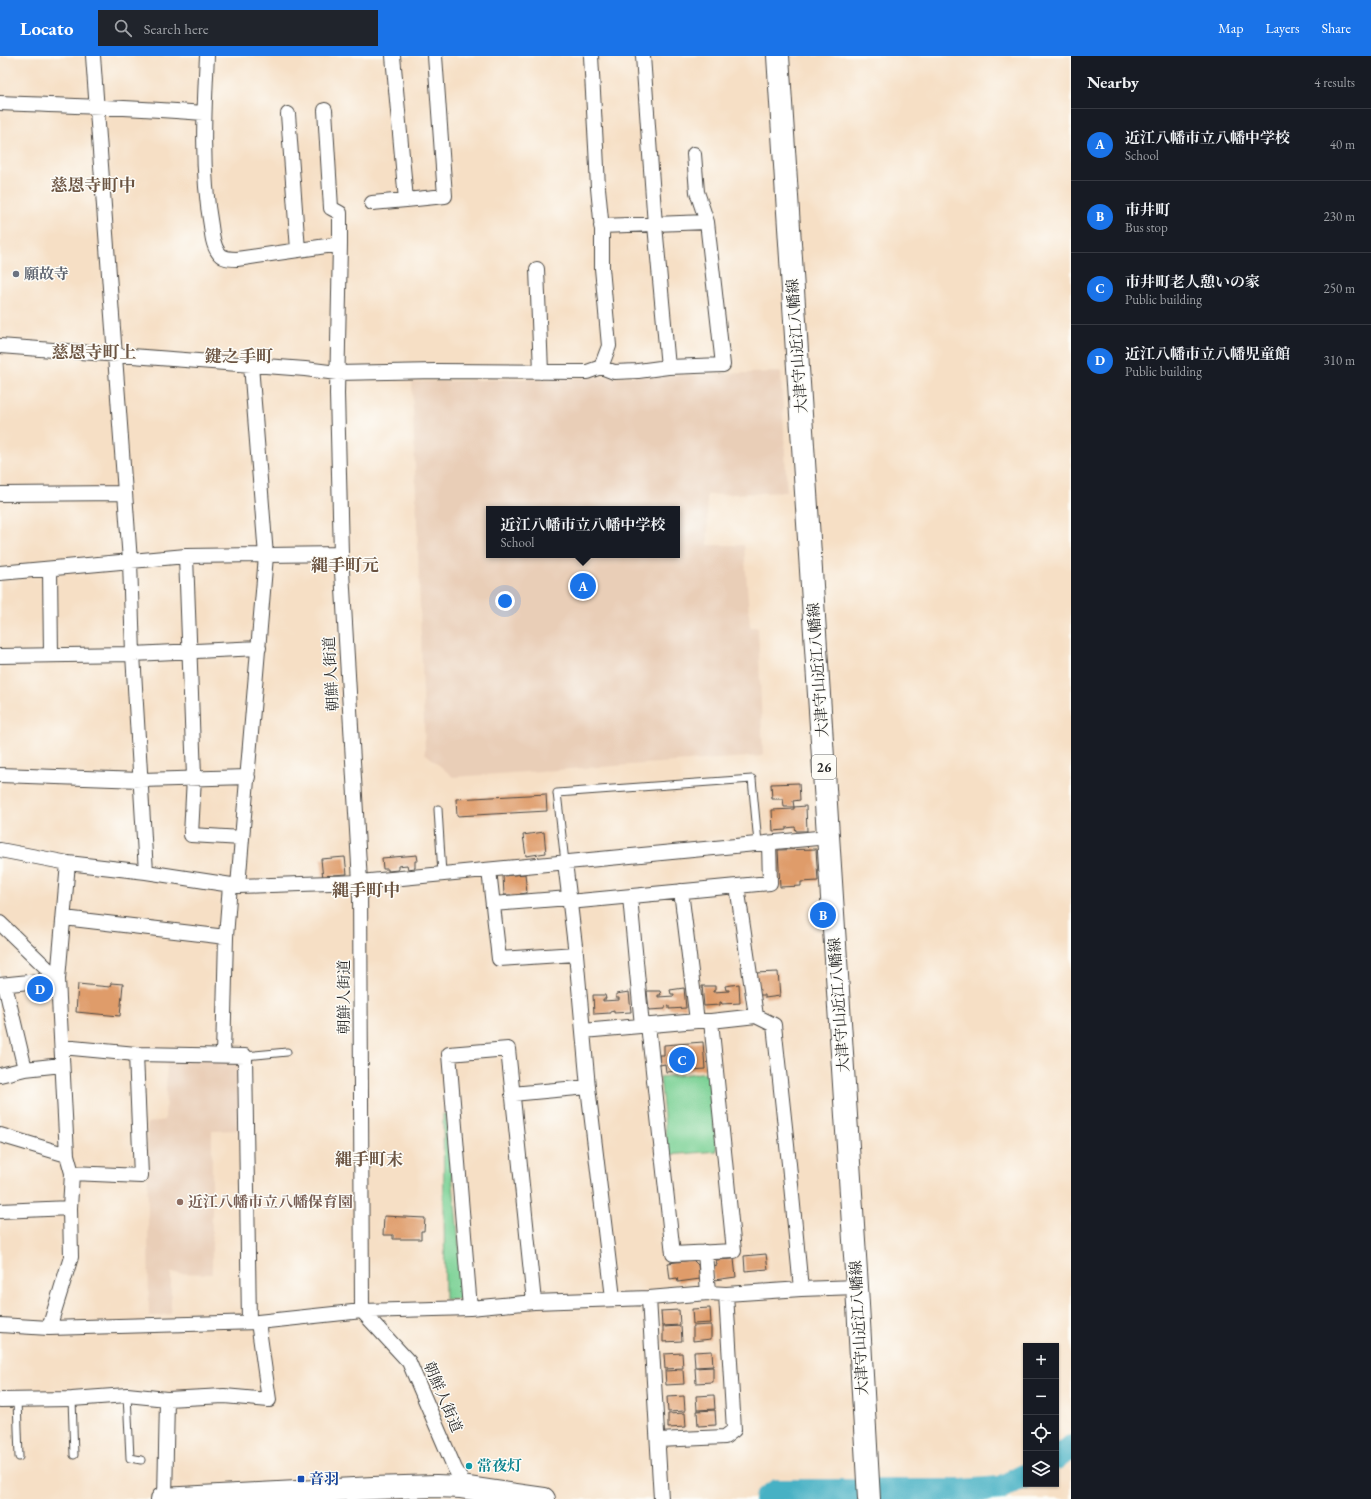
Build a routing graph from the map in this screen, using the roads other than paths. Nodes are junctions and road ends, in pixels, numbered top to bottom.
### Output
1 (93, 56) edge
2 (207, 56) edge
3 (393, 56) edge
4 (434, 56) edge
5 (591, 56) edge
6 (643, 56) edge
7 (778, 56) edge
8 (0, 103) edge
9 (97, 108) junction
10 (326, 110) dead end
11 (204, 114) junction
12 (288, 114) dead end
13 (694, 154) dead end
14 (406, 200) junction
15 (372, 203) dead end
16 (707, 222) junction
17 (655, 225) junction
18 (601, 226) junction
19 (340, 244) junction
20 (298, 250) junction
21 (537, 269) dead end
22 (0, 346) edge
23 (115, 355) junction
24 (251, 365) junction
25 (601, 367) junction
26 (668, 367) junction
27 (541, 372) junction
28 (337, 373) junction
29 (125, 493) junction
30 (0, 494) edge
31 (341, 554) junction
32 (186, 556) junction
33 (266, 556) junction
34 (130, 561) junction
35 (50, 569) junction
36 (0, 573) edge
37 (259, 648) junction
38 (190, 651) junction
39 (133, 654) junction
40 (51, 655) junction
41 (0, 656) edge
42 (0, 775) edge
43 (248, 777) junction
44 (194, 778) junction
45 (141, 780) junction
46 (438, 809) dead end
47 (828, 837) junction
48 (242, 838) junction
49 (764, 843) junction
50 (0, 850) edge
51 (565, 862) junction
52 (68, 863) junction
53 (489, 870) junction
54 (146, 872) junction
55 (442, 874) junction
56 (360, 882) junction
57 (234, 885) junction
58 (736, 886) junction
59 (681, 891) junction
60 (630, 896) junction
61 (569, 900) junction
62 (493, 904) junction
63 (64, 918) junction
64 (0, 923) edge
65 (226, 937) junction
66 (576, 954) junction
67 (58, 979) junction
68 (2, 985) edge
69 (756, 1016) junction
70 (697, 1021) junction
71 (711, 1022) junction
72 (645, 1025) junction
73 (583, 1031) junction
74 (62, 1047) junction
75 (287, 1052) dead end
76 (136, 1054) junction
77 (222, 1056) junction
78 (245, 1056) junction
79 (62, 1065) junction
80 (25, 1069) junction
81 (0, 1075) edge
82 (588, 1087) junction
83 (512, 1094) junction
84 (0, 1135) edge
85 (67, 1155) junction
86 (72, 1173) junction
87 (70, 1208) junction
88 (0, 1211) edge
89 (705, 1252) junction
90 (857, 1287) junction
91 (801, 1289) junction
92 (708, 1293) junction
93 (726, 1294) junction
94 (613, 1298) junction
95 (649, 1298) junction
96 (534, 1302) junction
97 (470, 1308) junction
98 (362, 1311) junction
99 (254, 1322) junction
100 (0, 1325) edge
101 (49, 1328) junction
102 (128, 1395) junction
103 (72, 1399) junction
104 (167, 1399) junction
105 (0, 1400) edge
106 (17, 1400) junction
107 (658, 1440) junction
108 (74, 1455) dead end
109 (19, 1458) dead end
110 (140, 1460) dead end
111 (461, 1487) junction
112 (868, 1492) edge
113 (373, 1493) edge
114 (164, 1499) edge
115 (544, 1499) edge
116 (661, 1499) edge

1 - 9 street
2 - 11 street
3 - 14 street
4 - 14 street
5 - 18 street
6 - 17 street
7 - 47 main road, 大津守山近江八幡線 / 26
8 - 9 street
9 - 11 street
9 - 23 street
10 - 19 street, 朝鮮人街道
11 - 20 street
12 - 20 street
13 - 16 street
14 - 15 street
16 - 17 street
16 - 26 street
17 - 18 street
17 - 26 street
18 - 25 street
19 - 20 street
19 - 28 street, 朝鮮人街道
21 - 27 street
22 - 23 street
23 - 24 street
23 - 29 street
24 - 28 street
24 - 33 street
25 - 26 street
25 - 27 street
27 - 28 street
28 - 31 street, 朝鮮人街道
29 - 30 street
29 - 34 street
31 - 33 street
31 - 56 street, 朝鮮人街道
32 - 33 street
32 - 34 street
32 - 38 street
33 - 37 street
34 - 35 street
34 - 39 street
35 - 36 street
35 - 40 street
37 - 38 street
37 - 43 street
38 - 39 street
38 - 44 street
39 - 40 street
39 - 45 street
40 - 41 street
42 - 45 street
43 - 44 street
43 - 48 street
44 - 45 street
44 - 48 street
45 - 54 street
46 - 55 lane
47 - 49 street
47 - 90 main road, 大津守山近江八幡線 / 26
48 - 57 street
49 - 51 street
49 - 51 lane
49 - 58 street
50 - 52 street
51 - 53 street
51 - 61 street
52 - 54 street
52 - 63 street
53 - 55 street
53 - 62 street
54 - 57 street
55 - 56 street
56 - 57 street
56 - 98 street, 朝鮮人街道
57 - 65 street
58 - 59 street
58 - 69 street
59 - 60 street
59 - 70 street
60 - 61 street
60 - 72 street
61 - 62 street
61 - 66 street
62 - 66 street
63 - 65 street
63 - 67 street
64 - 67 street
65 - 77 street
66 - 73 street
67 - 68 street
67 - 74 street
68 - 80 street
69 - 71 street
69 - 91 street
70 - 71 street
70 - 72 street
71 - 89 street
72 - 73 street
72 - 89 street
73 - 82 street
74 - 76 street
74 - 79 street
75 - 78 lane
76 - 77 street
76 - 86 street
77 - 78 street
78 - 99 street
79 - 80 street
79 - 85 street
80 - 81 street
82 - 83 street
82 - 94 street
83 - 96 street
83 - 97 street
84 - 85 street
85 - 86 street
86 - 87 street
87 - 88 street
87 - 101 street
89 - 92 street
90 - 91 street
90 - 112 main road, 大津守山近江八幡線 / 26
91 - 93 street
92 - 93 street
92 - 95 street
93 - 107 street
94 - 95 street
94 - 96 street
95 - 107 street
96 - 97 street
97 - 98 street
98 - 99 street
98 - 111 street, 朝鮮人街道
99 - 101 street
99 - 104 street
100 - 101 street
102 - 103 street
102 - 104 street
102 - 110 lane
103 - 106 street
103 - 108 lane
104 - 114 street
105 - 106 street
106 - 109 lane
107 - 116 street
111 - 113 main road
111 - 115 main road
113 - 114 main road

